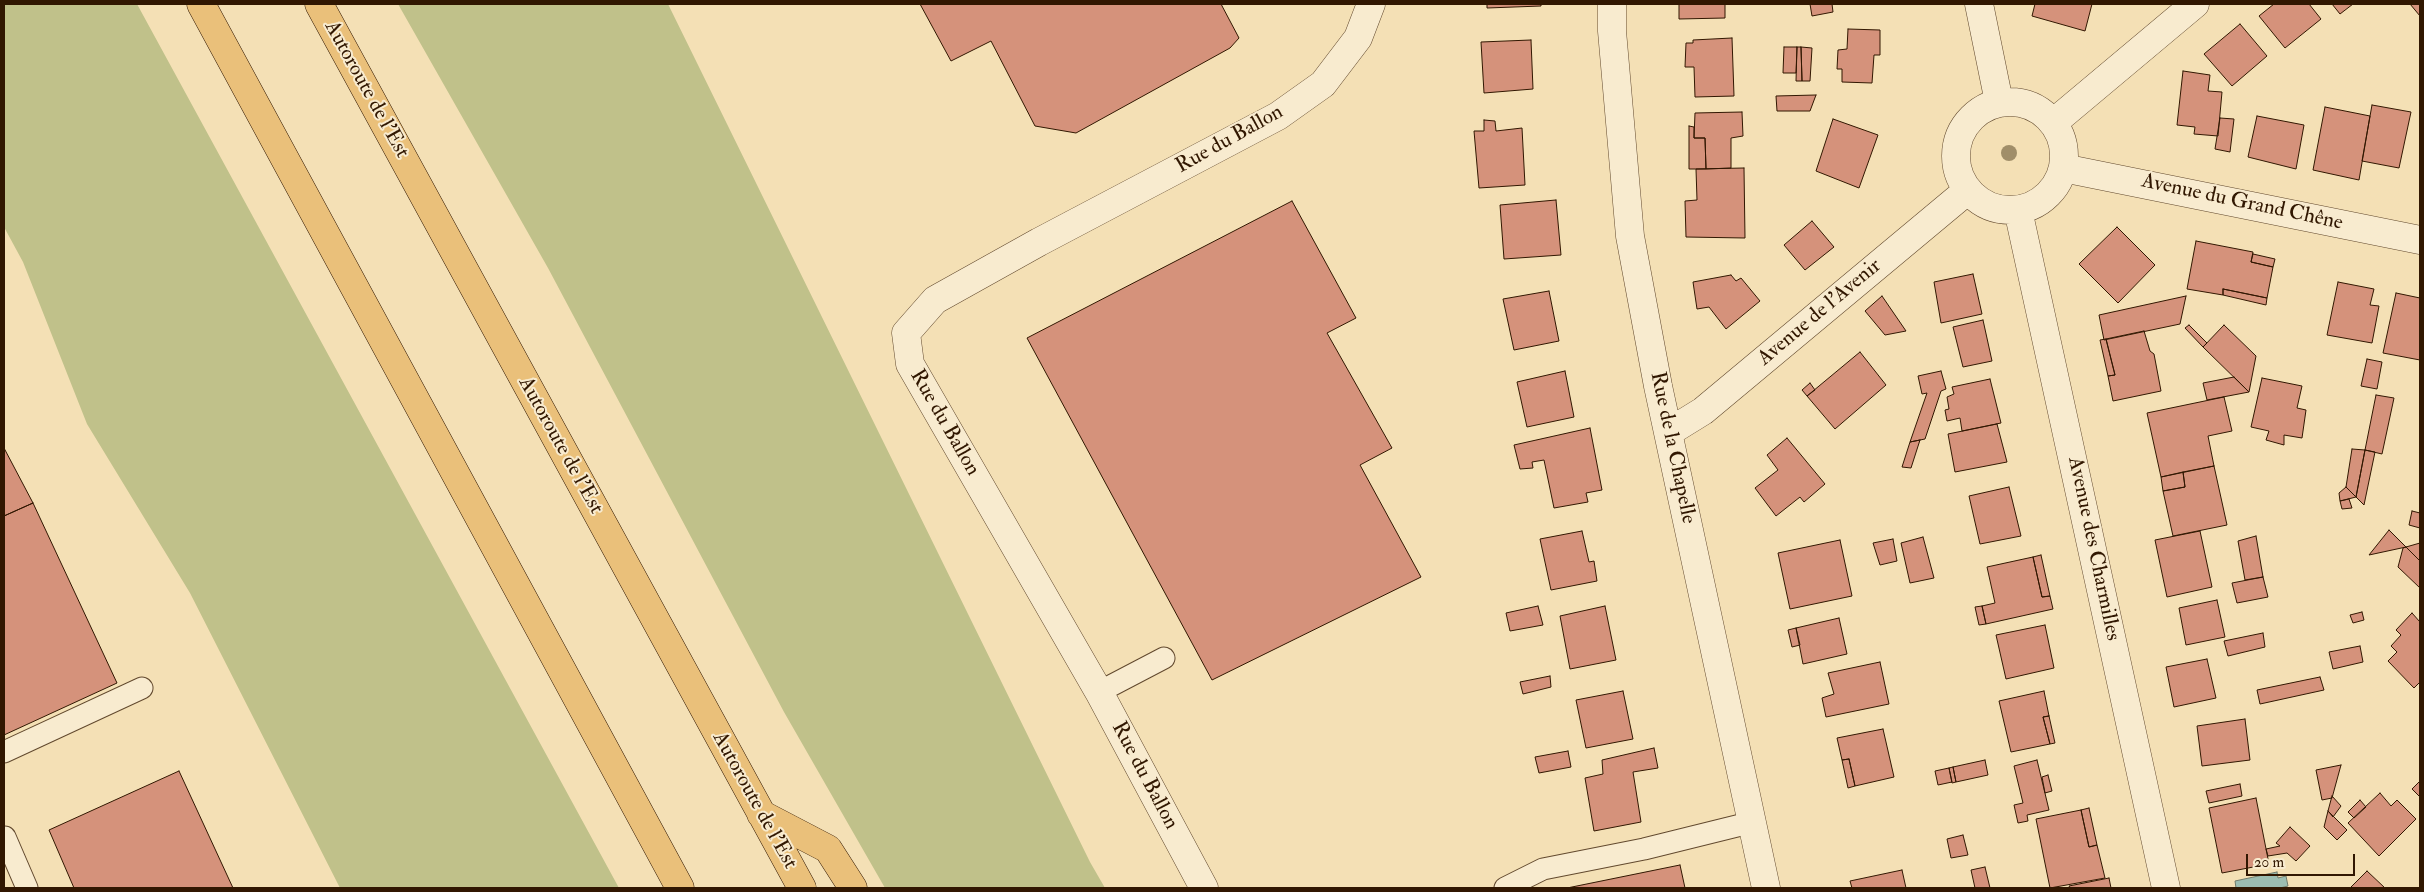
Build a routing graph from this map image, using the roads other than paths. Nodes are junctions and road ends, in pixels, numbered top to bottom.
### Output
1 (201, 4) edge
2 (319, 4) edge
3 (1371, 4) edge
4 (1612, 4) edge
5 (1980, 4) edge
6 (2195, 4) edge
7 (1999, 102) junction
8 (2053, 123) junction
9 (2063, 168) junction
10 (1968, 190) junction
11 (2018, 210) junction
12 (2420, 240) edge
13 (1670, 432) junction
14 (1164, 658) dead end
15 (142, 688) dead end
16 (1099, 692) junction
17 (4, 752) edge
18 (761, 814) junction
19 (1753, 822) junction
20 (4, 837) edge
21 (678, 886) edge
22 (27, 888) edge
23 (802, 888) edge
24 (853, 888) edge
25 (1204, 888) edge
26 (1505, 888) edge
27 (1766, 888) edge
28 (2166, 888) edge

1 - 21 highway
2 - 18 highway, Autoroute de l’Est
3 - 16 street, Rue du Ballon
4 - 13 street, Rue de la Chapelle
5 - 7 street
6 - 8 street
7 - 8 street
7 - 10 street
8 - 9 street
9 - 11 street
9 - 12 street, Avenue du Grand Chêne
10 - 11 street
10 - 13 street, Avenue de l’Avenir
11 - 28 street, Avenue des Charmilles
13 - 19 street, Rue de la Chapelle
14 - 16 lane
15 - 17 lane
16 - 25 street, Rue du Ballon
18 - 23 highway, Autoroute de l’Est
18 - 24 highway
19 - 26 lane
19 - 27 street, Rue de la Chapelle
20 - 22 lane

